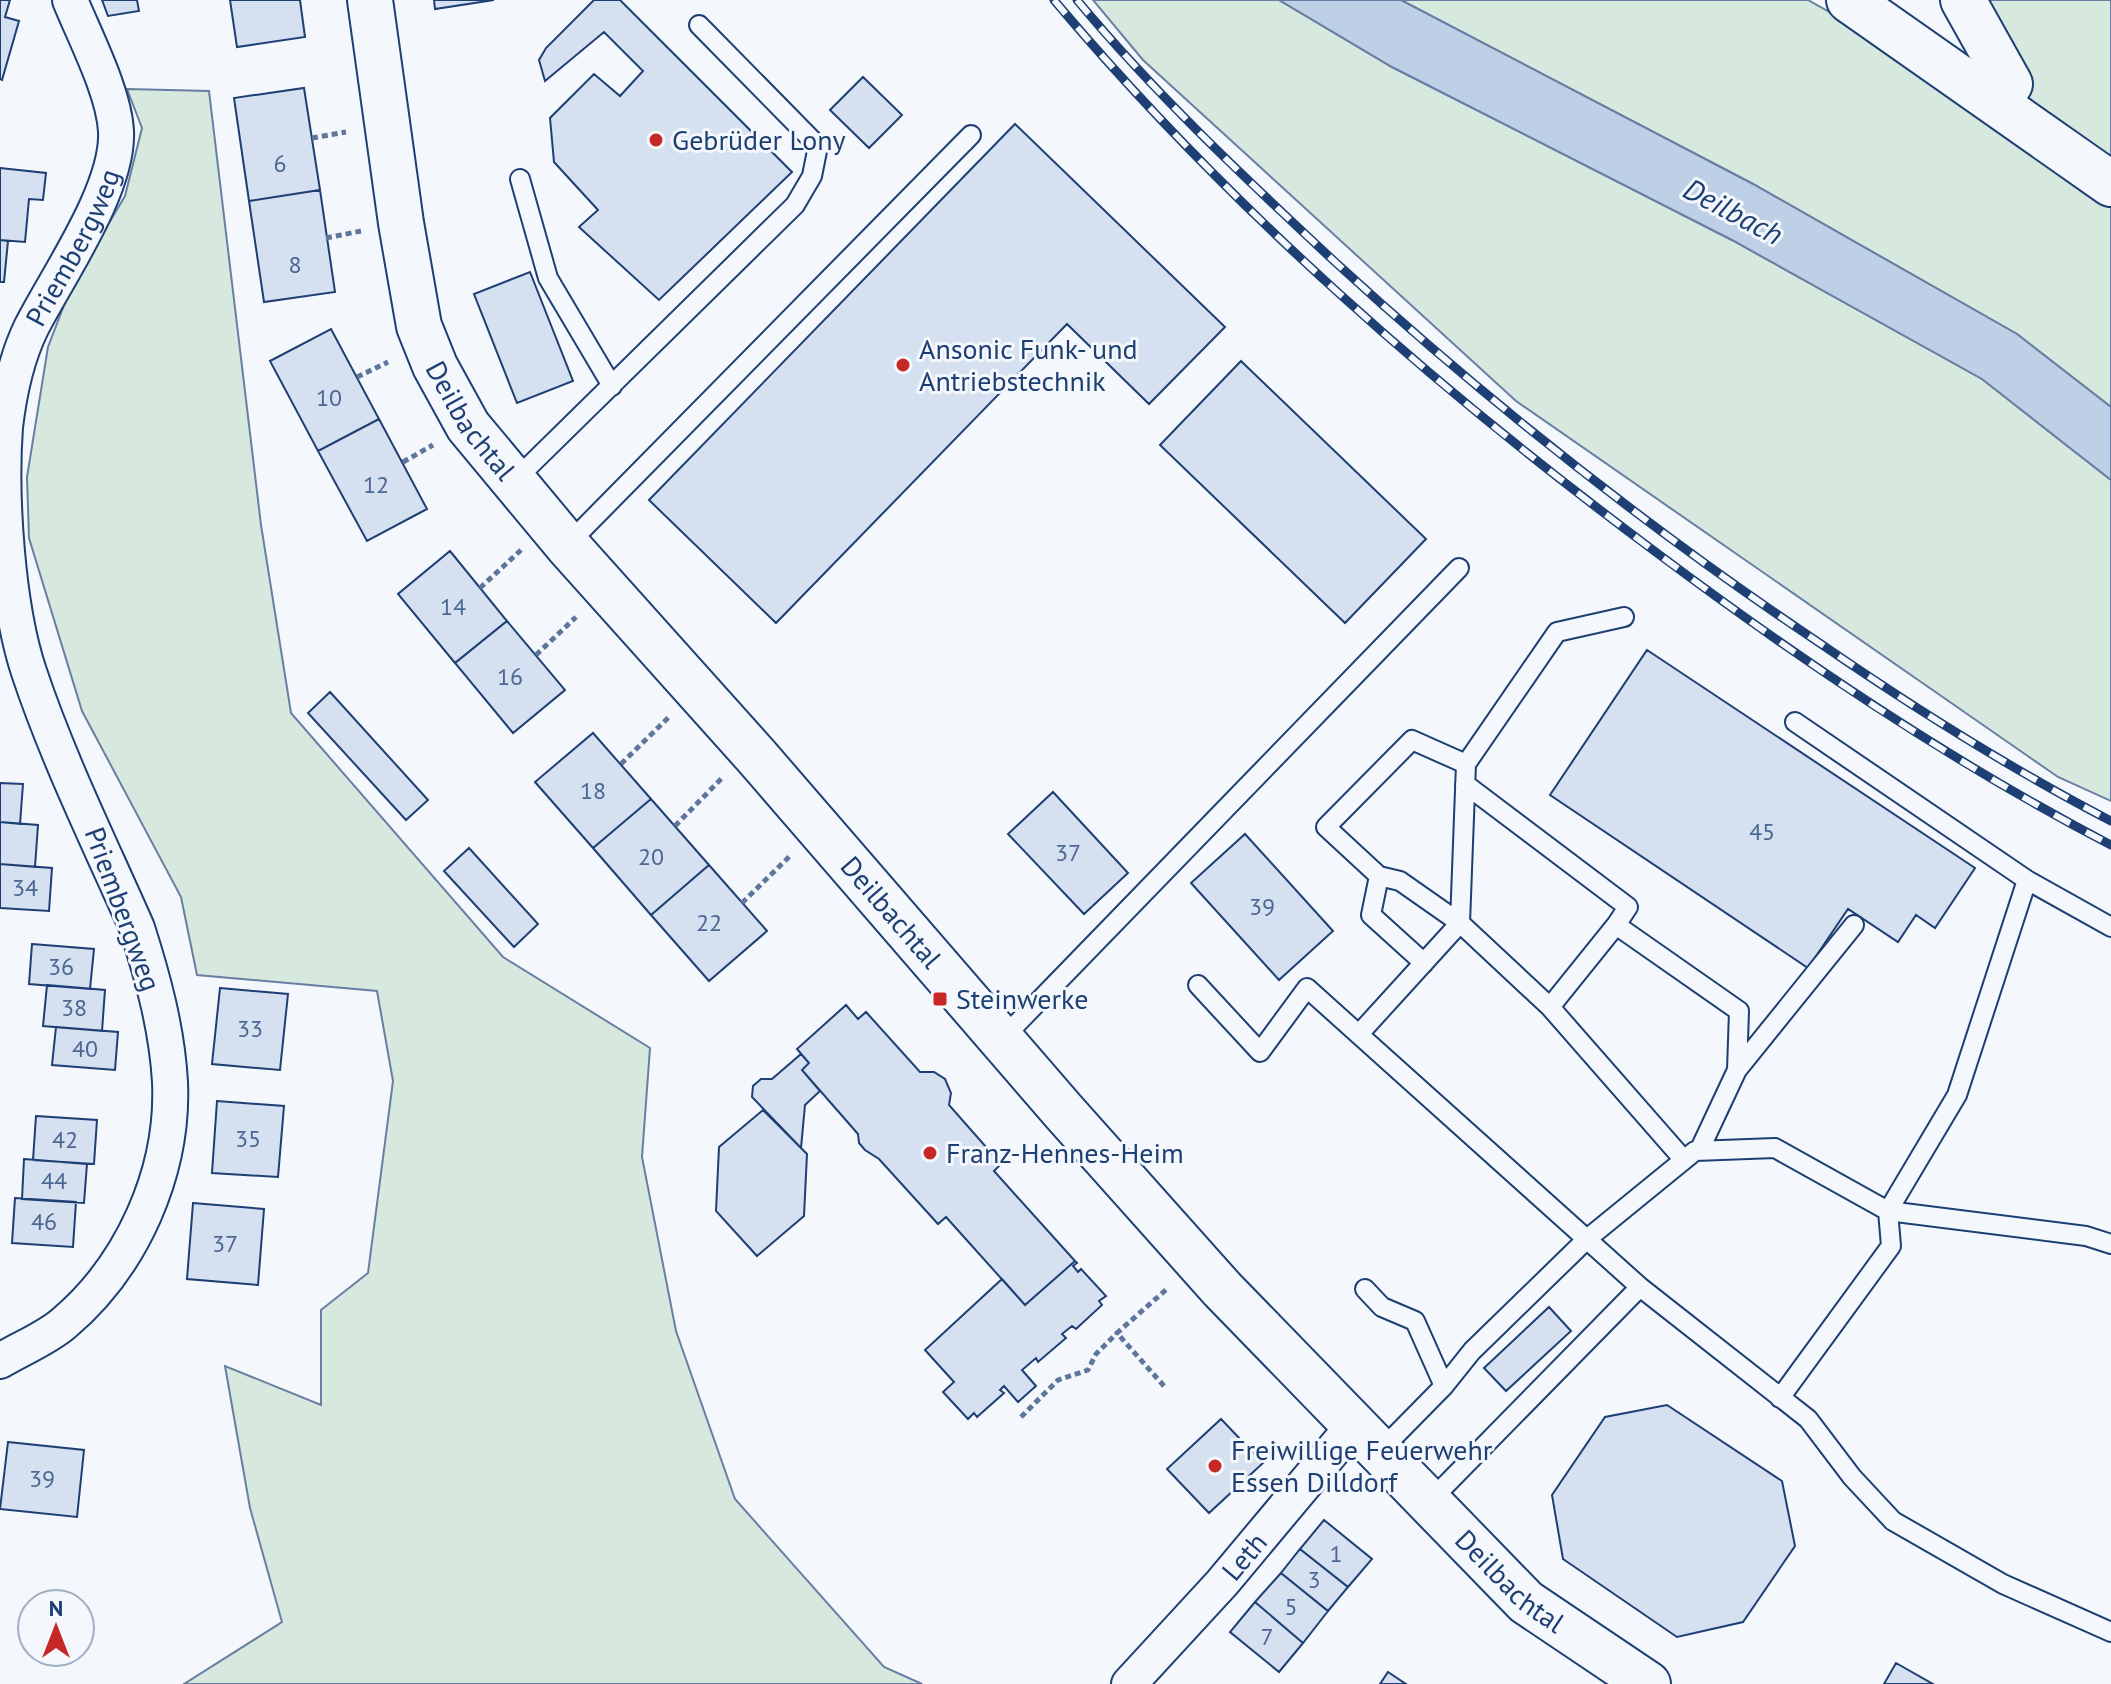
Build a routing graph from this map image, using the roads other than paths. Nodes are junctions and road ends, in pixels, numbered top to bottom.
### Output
1 (70, 0) edge
2 (370, 0) edge
3 (1849, 0) edge
4 (1901, 0) edge
5 (1963, 0) edge
6 (699, 25) dead end
7 (2010, 84) junction
8 (971, 135) dead end
9 (520, 179) dead end
10 (2111, 181) edge
11 (612, 386) junction
12 (514, 481) junction
13 (558, 534) junction
14 (4, 549) edge
15 (1459, 568) dead end
16 (1624, 617) dead end
17 (1795, 722) dead end
18 (1466, 764) junction
19 (1465, 784) junction
20 (1379, 876) junction
21 (2027, 880) junction
22 (1460, 923) junction
23 (1616, 925) junction
24 (1854, 925) dead end
25 (2111, 927) edge
26 (1424, 963) junction
27 (1198, 985) dead end
28 (1550, 1007) junction
29 (1359, 1034) junction
30 (1002, 1039) junction
31 (1737, 1070) junction
32 (1692, 1156) junction
33 (1888, 1211) junction
34 (1587, 1239) junction
35 (2111, 1244) edge
36 (1640, 1287) junction
37 (1365, 1289) dead end
38 (0, 1361) edge
39 (1444, 1386) junction
40 (1780, 1398) junction
41 (1366, 1438) junction
42 (1428, 1503) junction
43 (2111, 1632) edge
44 (1129, 1684) edge
45 (1648, 1684) edge

1 - 14 street, Priembergweg
2 - 12 street, Deilbachtal
3 - 10 street
4 - 7 street
5 - 7 street
6 - 11 lane
7 - 10 street
8 - 13 lane
9 - 11 lane
11 - 12 lane
12 - 13 street, Deilbachtal
13 - 30 street, Deilbachtal
14 - 38 street, Priembergweg
15 - 30 lane
16 - 18 lane
17 - 21 lane
18 - 19 lane
18 - 20 lane
19 - 22 lane
19 - 23 lane
20 - 22 lane
20 - 26 lane
21 - 25 lane
21 - 33 lane
22 - 26 lane
22 - 28 lane
23 - 28 lane
23 - 31 lane
24 - 31 lane
26 - 29 lane
27 - 29 lane
28 - 32 lane
29 - 34 lane
30 - 41 street, Deilbachtal
31 - 32 lane
32 - 33 lane
32 - 34 lane
33 - 35 lane
33 - 40 lane
34 - 36 lane
34 - 39 lane
36 - 40 lane
36 - 42 lane
37 - 39 lane
39 - 41 lane
40 - 43 lane
41 - 42 street, Deilbachtal
41 - 44 street, Leth
42 - 45 street, Deilbachtal

